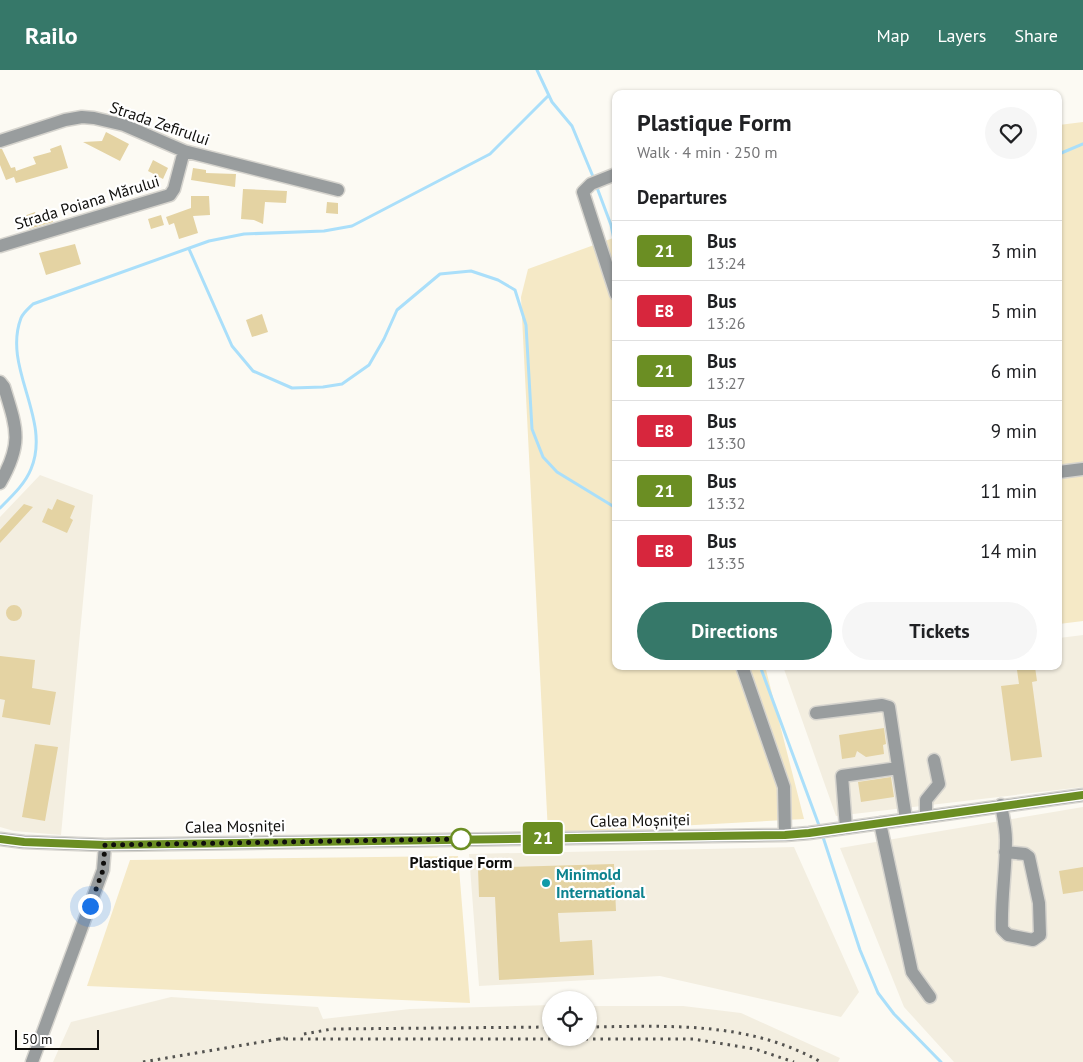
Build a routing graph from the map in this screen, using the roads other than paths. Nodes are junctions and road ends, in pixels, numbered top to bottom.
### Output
1 (0, 141) edge
2 (184, 151) junction
3 (612, 176) edge
4 (338, 190) dead end
5 (0, 246) edge
6 (612, 282) edge
7 (2, 385) edge
8 (1083, 469) edge
9 (1062, 472) edge
10 (0, 483) edge
11 (743, 670) edge
12 (816, 713) dead end
13 (934, 760) dead end
14 (898, 768) junction
15 (1083, 794) edge
16 (1001, 805) junction
17 (926, 816) junction
18 (906, 819) junction
19 (880, 823) junction
20 (846, 828) junction
21 (785, 835) junction
22 (0, 839) edge
23 (105, 845) junction
24 (1005, 852) junction
25 (930, 997) dead end
26 (32, 1062) edge

1 - 2 street, Strada Zefirului
2 - 4 street, Strada Zefirului
2 - 5 street, Strada Poiana Mărului
3 - 6 street
7 - 10 street
8 - 9 street
11 - 21 street
12 - 14 street
13 - 17 street
14 - 18 street
14 - 20 street
15 - 16 street, Calea Moșniței
16 - 17 street, Calea Moșniței
16 - 24 street
17 - 18 street, Calea Moșniței
18 - 19 street, Calea Moșniței
19 - 20 street, Calea Moșniței
19 - 25 street
20 - 21 street, Calea Moșniței
21 - 23 street, Calea Moșniței
22 - 23 street, Calea Moșniței
23 - 26 street
24 - 24 street

